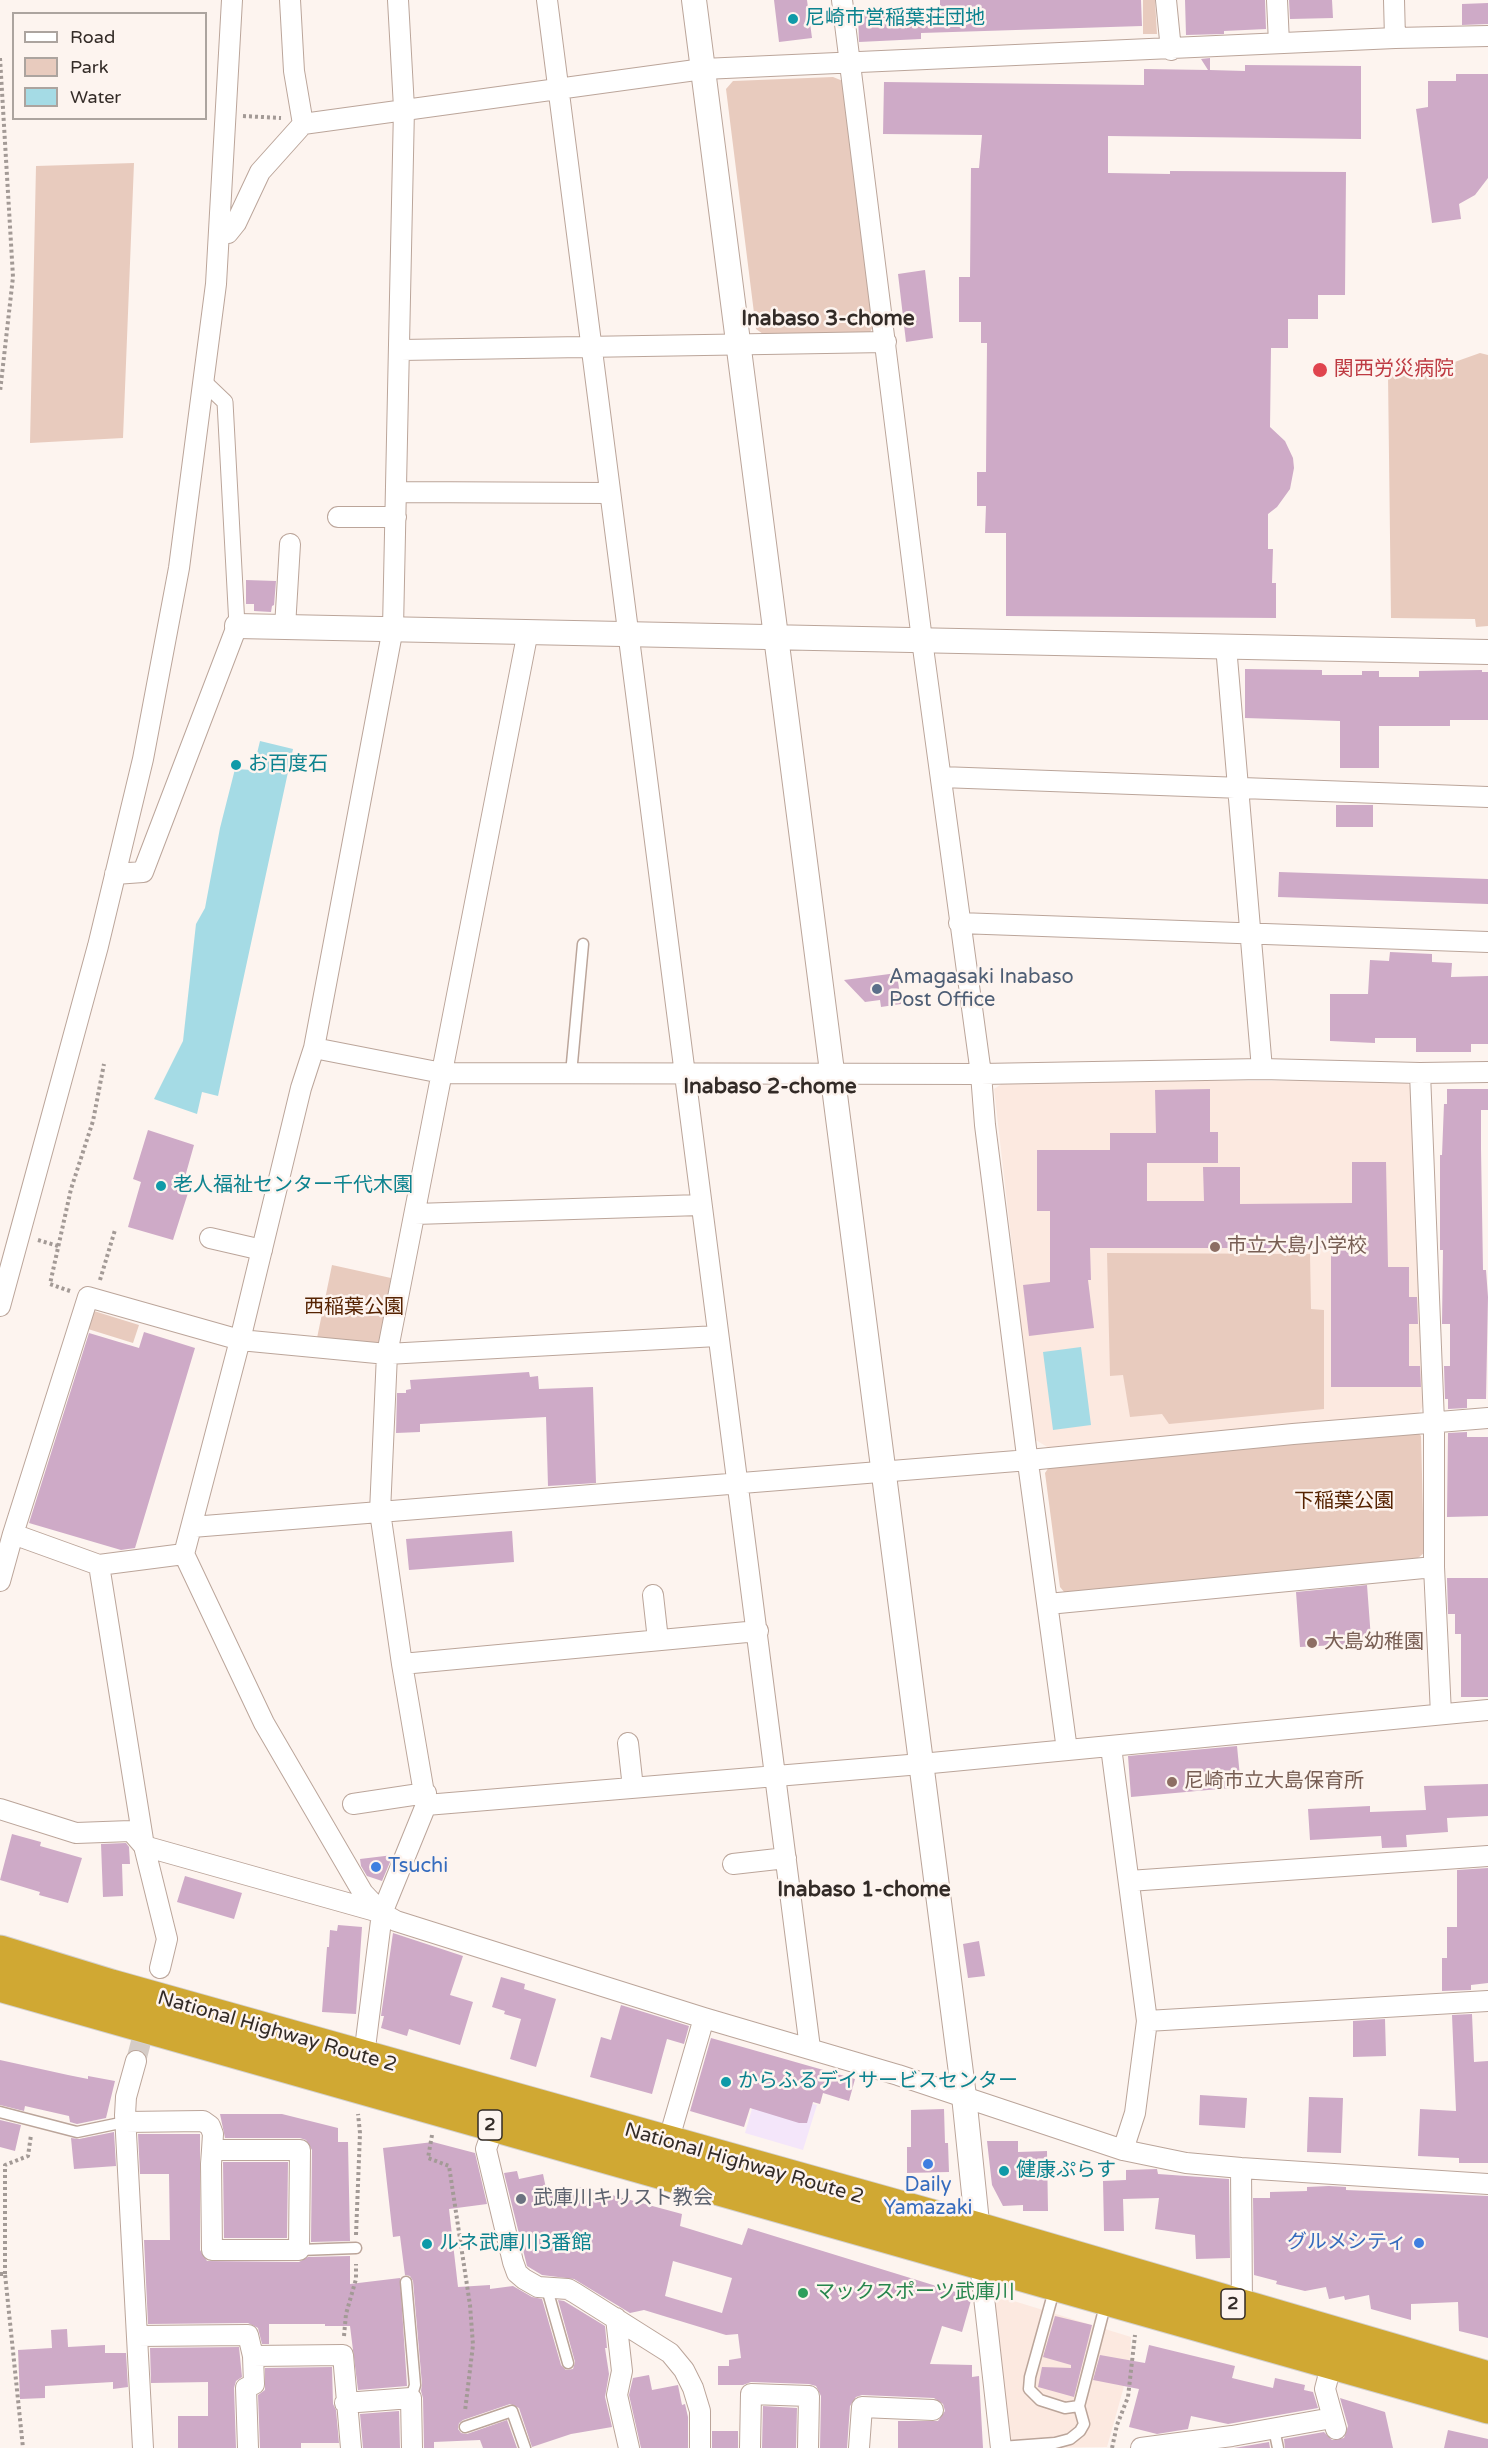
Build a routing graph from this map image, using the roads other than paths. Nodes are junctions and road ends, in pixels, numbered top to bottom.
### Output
1 (232, 0) edge
2 (290, 0) edge
3 (398, 0) edge
4 (547, 0) edge
5 (694, 0) edge
6 (842, 0) edge
7 (1166, 0) edge
8 (1277, 0) edge
9 (1394, 0) edge
10 (1488, 36) edge
11 (1395, 38) junction
12 (1279, 43) junction
13 (1171, 50) junction
14 (850, 63) junction
15 (703, 69) junction
16 (559, 91) junction
17 (404, 108) junction
18 (303, 122) junction
19 (219, 231) junction
20 (886, 342) junction
21 (738, 344) junction
22 (591, 347) junction
23 (401, 350) junction
24 (203, 381) junction
25 (397, 492) junction
26 (609, 493) junction
27 (338, 517) dead end
28 (396, 517) junction
29 (290, 544) dead end
30 (237, 626) junction
31 (285, 627) junction
32 (393, 628) junction
33 (528, 631) junction
34 (627, 632) junction
35 (775, 637) junction
36 (922, 640) junction
37 (1226, 646) junction
38 (1488, 652) edge
39 (941, 777) junction
40 (1238, 788) junction
41 (1488, 797) edge
42 (116, 874) junction
43 (959, 923) junction
44 (1251, 932) junction
45 (1488, 942) edge
46 (583, 944) dead end
47 (314, 1048) junction
48 (1262, 1069) junction
49 (1488, 1072) edge
50 (442, 1073) junction
51 (832, 1073) junction
52 (1420, 1073) junction
53 (571, 1074) junction
54 (981, 1074) junction
55 (684, 1075) junction
56 (700, 1204) junction
57 (415, 1214) junction
58 (210, 1238) dead end
59 (262, 1250) junction
60 (0, 1306) edge
61 (717, 1336) junction
62 (240, 1340) junction
63 (387, 1354) junction
64 (1488, 1418) edge
65 (1434, 1422) junction
66 (1029, 1460) junction
67 (884, 1472) junction
68 (737, 1484) junction
69 (380, 1512) junction
70 (192, 1527) junction
71 (13, 1534) junction
72 (184, 1554) junction
73 (99, 1565) junction
74 (1434, 1567) junction
75 (0, 1581) edge
76 (652, 1595) dead end
77 (1048, 1605) junction
78 (758, 1631) junction
79 (658, 1640) junction
80 (402, 1664) junction
81 (1488, 1710) edge
82 (1441, 1714) junction
83 (628, 1743) dead end
84 (1111, 1747) junction
85 (1067, 1750) junction
86 (921, 1764) junction
87 (776, 1776) junction
88 (633, 1788) junction
89 (426, 1799) junction
90 (353, 1804) dead end
91 (0, 1809) edge
92 (144, 1846) junction
93 (1488, 1856) edge
94 (786, 1858) junction
95 (733, 1864) dead end
96 (1129, 1881) junction
97 (382, 1913) junction
98 (0, 1952) edge
99 (160, 1968) tunnel mouth
100 (0, 1986) edge
101 (1488, 2001) edge
102 (704, 2018) junction
103 (1147, 2020) junction
104 (810, 2048) junction
105 (364, 2056) junction
106 (136, 2061) tunnel mouth
107 (964, 2096) junction
108 (0, 2112) edge
109 (125, 2122) junction
110 (494, 2126) junction
111 (668, 2142) junction
112 (212, 2150) junction
113 (1123, 2150) junction
114 (1241, 2168) junction
115 (1488, 2184) edge
116 (978, 2229) junction
117 (356, 2248) dead end
118 (299, 2250) junction
119 (980, 2262) junction
120 (406, 2282) dead end
121 (1056, 2284) junction
122 (547, 2289) junction
123 (1107, 2298) junction
124 (1242, 2307) junction
125 (616, 2319) junction
126 (137, 2336) junction
127 (253, 2356) junction
128 (1332, 2362) junction
129 (568, 2363) dead end
130 (1488, 2378) edge
131 (411, 2398) junction
132 (345, 2403) junction
133 (1079, 2406) junction
134 (1488, 2407) edge
135 (933, 2410) dead end
136 (465, 2427) road end
137 (1276, 2439) edge
138 (143, 2448) edge
139 (248, 2448) edge
140 (351, 2448) edge
141 (412, 2448) edge
142 (525, 2448) edge
143 (629, 2448) edge
144 (700, 2448) edge
145 (750, 2448) edge
146 (808, 2448) edge
147 (859, 2448) edge
148 (1001, 2448) edge
149 (1141, 2448) edge

1 - 19 street
2 - 18 street
3 - 17 street
4 - 16 street
5 - 15 street
6 - 14 street
7 - 13 street
8 - 12 street
9 - 11 street
10 - 11 street
11 - 12 street
12 - 13 street
13 - 14 street
14 - 15 street
14 - 20 street
15 - 16 street
15 - 21 street
16 - 17 street
16 - 22 street
17 - 18 street
17 - 23 street
18 - 19 street
19 - 24 street
20 - 21 street
20 - 36 street
21 - 22 street
21 - 35 street
22 - 23 street
22 - 26 street
23 - 25 street
24 - 30 street
24 - 42 street
25 - 26 street
25 - 28 street
26 - 34 street
27 - 28 street
28 - 32 street
29 - 31 street
30 - 31 street
30 - 42 street
31 - 32 street
32 - 33 street
32 - 47 street
33 - 34 street
33 - 50 street
34 - 35 street
34 - 55 street
35 - 36 street
35 - 51 street
36 - 37 street
36 - 39 street
37 - 38 street
37 - 40 street
39 - 40 street
39 - 43 street
40 - 41 street
40 - 44 street
42 - 60 street
43 - 44 street
43 - 54 street
44 - 45 street
44 - 48 street
46 - 53 lane
47 - 50 street
47 - 59 street
48 - 52 street
48 - 54 street
49 - 52 street
50 - 53 street
50 - 57 street
51 - 54 street
51 - 55 street
51 - 67 street
52 - 65 street
53 - 55 street
54 - 66 street
55 - 56 street
56 - 57 street
56 - 61 street
57 - 63 street
58 - 59 street
59 - 62 street
61 - 63 street
61 - 68 street
62 - 63 street
62 - 70 street
62 - 71 street
63 - 69 street
64 - 65 street
65 - 66 street
65 - 74 street
66 - 67 street
66 - 77 street
67 - 68 street
67 - 86 street
68 - 69 street
68 - 78 street
69 - 70 street
69 - 80 street
70 - 72 street
71 - 73 street
71 - 75 street
72 - 73 street
72 - 97 street
73 - 92 street
74 - 77 street
74 - 82 street
76 - 79 street
77 - 85 street
78 - 79 street
78 - 87 street
79 - 80 street
80 - 89 street
81 - 82 street
82 - 84 street
83 - 88 street
84 - 85 street
84 - 96 street
85 - 86 street
86 - 87 street
86 - 107 street
87 - 88 street
87 - 94 street
88 - 89 street
89 - 90 street
89 - 97 street
91 - 92 street
92 - 97 street
92 - 99 street
93 - 96 street
94 - 95 street
94 - 104 street
96 - 103 street
97 - 102 street
97 - 105 street
98 - 105 highway, National Highway Route 2 / 2
100 - 110 highway, National Highway Route 2 / 2
101 - 103 street
102 - 104 street
102 - 111 street
103 - 113 street
104 - 107 street
105 - 111 highway, National Highway Route 2 / 2
106 - 109 street
107 - 113 street
107 - 116 street
108 - 109 lane
109 - 112 street
109 - 126 street
110 - 119 highway, National Highway Route 2 / 2
110 - 122 street
111 - 116 highway, National Highway Route 2 / 2
112 - 118 street
112 - 118 street
113 - 114 street
114 - 115 street
114 - 124 street
116 - 119 street
116 - 124 highway, National Highway Route 2 / 2
117 - 118 lane
119 - 121 highway, National Highway Route 2 / 2
119 - 148 street
120 - 131 lane
121 - 123 highway, National Highway Route 2 / 2
121 - 133 lane
122 - 125 street
122 - 129 lane
123 - 128 highway, National Highway Route 2 / 2
123 - 133 lane
124 - 130 highway, National Highway Route 2 / 2
125 - 143 street
125 - 144 street
126 - 127 street
126 - 138 street
127 - 132 street
127 - 139 street
128 - 134 highway, National Highway Route 2 / 2
128 - 137 street
131 - 132 street
131 - 141 street
132 - 140 street
133 - 148 lane
135 - 147 street
136 - 142 lane
137 - 149 street
145 - 146 street

